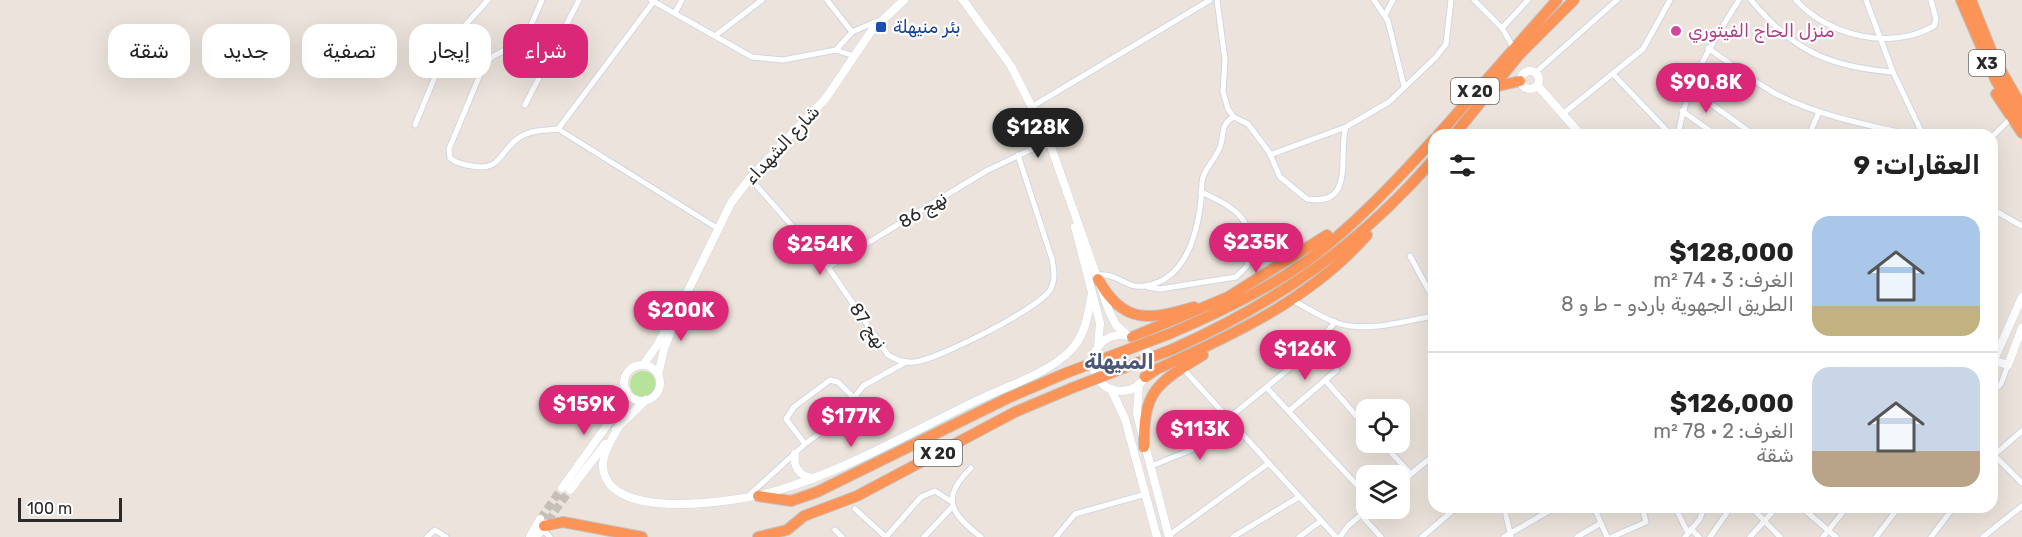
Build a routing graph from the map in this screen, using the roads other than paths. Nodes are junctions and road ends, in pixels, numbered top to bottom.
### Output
1 (488, 0) edge
2 (542, 0) edge
3 (579, 0) edge
4 (682, 0) edge
5 (762, 0) edge
6 (827, 0) edge
7 (904, 0) edge
8 (963, 0) edge
9 (1210, 0) edge
10 (1217, 0) edge
11 (1374, 0) edge
12 (1393, 0) edge
13 (1451, 0) edge
14 (1474, 0) edge
15 (1528, 0) edge
16 (1557, 0) edge
17 (1574, 0) edge
18 (1617, 0) edge
19 (1670, 0) edge
20 (1739, 0) edge
21 (1751, 0) edge
22 (1796, 0) edge
23 (1866, 0) edge
24 (1931, 0) edge
25 (653, 1) edge
26 (1966, 1) edge
27 (676, 11) junction
28 (1385, 15) junction
29 (882, 19) junction
30 (1502, 28) junction
31 (852, 32) junction
32 (716, 35) junction
33 (1881, 40) junction
34 (1513, 47) junction
35 (1708, 48) junction
36 (836, 50) junction
37 (854, 56) junction
38 (1536, 72) junction
39 (1893, 72) junction
40 (1613, 74) junction
41 (1520, 81) junction
42 (1404, 86) junction
43 (1538, 86) junction
44 (1689, 88) junction
45 (1491, 89) junction
46 (2022, 94) edge
47 (525, 105) dead end
48 (1033, 106) junction
49 (2022, 106) edge
50 (1682, 111) junction
51 (1819, 112) junction
52 (1564, 113) junction
53 (1234, 117) junction
54 (2016, 119) edge
55 (415, 124) dead end
56 (1346, 127) junction
57 (558, 129) junction
58 (1443, 129) edge
59 (1459, 129) edge
60 (1576, 129) edge
61 (1665, 129) edge
62 (1680, 129) edge
63 (1708, 129) edge
64 (1746, 129) edge
65 (1812, 129) edge
66 (1888, 129) edge
67 (1920, 129) edge
68 (1998, 132) edge
69 (2022, 133) edge
70 (1049, 141) junction
71 (1428, 145) edge
72 (1018, 155) junction
73 (1270, 155) junction
74 (1428, 166) edge
75 (750, 178) junction
76 (1201, 192) junction
77 (1376, 200) junction
78 (1396, 202) junction
79 (1071, 207) junction
80 (1998, 212) edge
81 (2022, 226) edge
82 (717, 228) junction
83 (1410, 256) dead end
84 (828, 267) junction
85 (1097, 277) junction
86 (1143, 287) junction
87 (1242, 289) junction
88 (1428, 289) edge
89 (1092, 293) junction
90 (2022, 297) edge
91 (1292, 300) junction
92 (681, 305) junction
93 (1428, 317) edge
94 (1335, 322) junction
95 (1247, 327) junction
96 (2022, 330) edge
97 (1130, 336) junction
98 (1097, 348) junction
99 (1998, 349) edge
100 (906, 362) junction
101 (1998, 362) edge
102 (643, 365) junction
103 (2008, 365) junction
104 (1336, 370) dead end
105 (1187, 373) dead end
106 (658, 375) junction
107 (1325, 380) junction
108 (1142, 381) junction
109 (1998, 387) edge
110 (1267, 388) junction
111 (1111, 389) junction
112 (626, 390) junction
113 (854, 398) junction
114 (646, 400) junction
115 (1289, 411) junction
116 (1356, 416) edge
117 (1229, 418) junction
118 (619, 426) junction
119 (1240, 430) junction
120 (2022, 431) edge
121 (805, 444) junction
122 (1144, 447) junction
123 (1998, 451) edge
124 (795, 453) junction
125 (1391, 453) edge
126 (1428, 460) edge
127 (1998, 460) edge
128 (1269, 463) junction
129 (1149, 467) junction
130 (971, 468) dead end
131 (1411, 474) joint
132 (811, 478) junction
133 (2022, 483) edge
134 (1356, 484) edge
135 (1146, 494) junction
136 (758, 496) junction
137 (1299, 496) junction
138 (745, 498) junction
139 (952, 504) junction
140 (2022, 506) edge
141 (855, 509) dead end
142 (1450, 513) edge
143 (1505, 513) edge
144 (1546, 513) edge
145 (1597, 513) edge
146 (1644, 513) edge
147 (1678, 513) edge
148 (1700, 513) edge
149 (1727, 513) edge
150 (1757, 513) edge
151 (1772, 513) edge
152 (1808, 513) edge
153 (1842, 513) edge
154 (1894, 513) edge
155 (1949, 513) edge
156 (1356, 519) edge
157 (1364, 519) edge
158 (1321, 521) junction
159 (1765, 521) junction
160 (1601, 523) junction
161 (544, 524) junction
162 (835, 530) dead end
163 (1828, 531) junction
164 (1688, 533) edge
165 (1510, 535) edge
166 (1168, 536) edge
167 (427, 537) edge
168 (446, 537) edge
169 (530, 537) edge
170 (536, 537) edge
171 (550, 537) edge
172 (642, 537) edge
173 (758, 537) edge
174 (842, 537) edge
175 (924, 537) edge
176 (981, 537) edge
177 (1056, 537) edge
178 (1157, 537) edge
179 (1233, 537) edge
180 (1299, 537) edge
181 (1338, 537) edge
182 (1381, 537) edge
183 (1422, 537) edge
184 (1504, 537) edge
185 (1577, 537) edge
186 (1607, 537) edge
187 (1612, 537) edge
188 (1699, 537) edge
189 (1710, 537) edge
190 (1750, 537) edge
191 (1780, 537) edge
192 (1823, 537) edge
193 (1836, 537) edge
194 (1876, 537) edge
195 (1931, 537) edge
196 (1983, 537) edge

1 - 55 street
2 - 57 street
3 - 47 street
4 - 27 street
5 - 32 street
6 - 31 street
7 - 29 street, شارع الشهداء
8 - 48 street
9 - 48 street
10 - 53 street
11 - 28 street
12 - 28 street
13 - 42 street
14 - 30 street
15 - 30 street
16 - 34 highway, X 20
17 - 45 highway, X 20
18 - 38 street
19 - 40 street
20 - 35 street
21 - 39 street
22 - 33 street
23 - 33 street
24 - 33 street
25 - 27 street
25 - 57 street
26 - 46 highway
26 - 49 highway, X3
26 - 54 highway, X3
27 - 32 street
28 - 42 street
29 - 31 street
29 - 37 street, شارع الشهداء
30 - 34 street
31 - 36 street
32 - 36 street
33 - 39 street
34 - 58 highway, X 20
35 - 44 street
35 - 51 street
36 - 37 street
37 - 75 street, شارع الشهداء
38 - 41 street
38 - 43 street
39 - 67 street
40 - 52 street
40 - 61 street
41 - 43 street
41 - 45 highway
42 - 56 street
43 - 52 street
44 - 50 street
44 - 64 street
45 - 59 highway, X 20
48 - 70 street
50 - 62 street
50 - 63 street
51 - 65 street
51 - 66 street
52 - 60 street
53 - 73 street
53 - 76 street
54 - 68 street
54 - 69 highway
56 - 73 street
56 - 73 street
57 - 82 street
70 - 72 street, نهج 86
70 - 79 street
71 - 77 highway, X 20
72 - 84 street, نهج 86
72 - 100 street
74 - 78 highway, X 20
75 - 82 street, شارع الشهداء
75 - 84 street, نهج 87
76 - 86 street
76 - 86 street
77 - 87 highway, X 20
77 - 136 highway, X 20, bridge
78 - 91 highway, X 20
78 - 173 highway, X 20, bridge
79 - 85 street
79 - 89 street
80 - 81 street
82 - 92 street, شارع الشهداء
83 - 88 street
84 - 100 street, نهج 87
85 - 86 street
85 - 87 highway
85 - 97 street
87 - 97 highway, X 20
89 - 98 street
89 - 132 street, X 20
90 - 99 street
91 - 94 street
91 - 95 highway, X 20
92 - 102 street
92 - 106 street
93 - 94 street
94 - 110 street
95 - 108 highway, X 20
95 - 122 highway
96 - 103 street
97 - 98 street
97 - 108 street
98 - 111 street
100 - 113 street
101 - 103 street
102 - 106 street
102 - 112 street
103 - 109 street
104 - 107 street
105 - 117 street
106 - 114 street
107 - 115 street
107 - 116 street
108 - 111 street
108 - 122 street
110 - 115 street
110 - 117 street
111 - 135 street
112 - 114 street
112 - 118 street
113 - 121 street
113 - 121 street
114 - 118 street
115 - 134 street
117 - 119 street
118 - 138 street, X 20
119 - 128 street
119 - 129 street
120 - 123 street
121 - 124 street
122 - 129 street
124 - 132 street
124 - 138 street
125 - 131 street
126 - 131 street
127 - 133 street
128 - 137 street
128 - 166 street
129 - 166 street
130 - 139 street
132 - 136 street, X 20
135 - 177 street
135 - 178 street
136 - 138 street, X 20
137 - 158 street
137 - 179 street
139 - 141 street
139 - 175 street
139 - 176 street
140 - 196 street
142 - 183 street
143 - 165 street
144 - 165 street
145 - 160 street
146 - 187 street
147 - 164 street
148 - 164 street
149 - 189 street
150 - 159 street
151 - 159 street
152 - 163 street
153 - 163 street
154 - 194 street
155 - 195 street
156 - 181 street
157 - 182 street
158 - 180 street
158 - 181 street
159 - 190 street
159 - 191 street
160 - 185 street
160 - 186 street
161 - 169 street
161 - 170 street
161 - 171 street
161 - 172 highway
162 - 174 street
163 - 192 street
163 - 193 street
164 - 188 street
165 - 184 street
167 - 168 street

